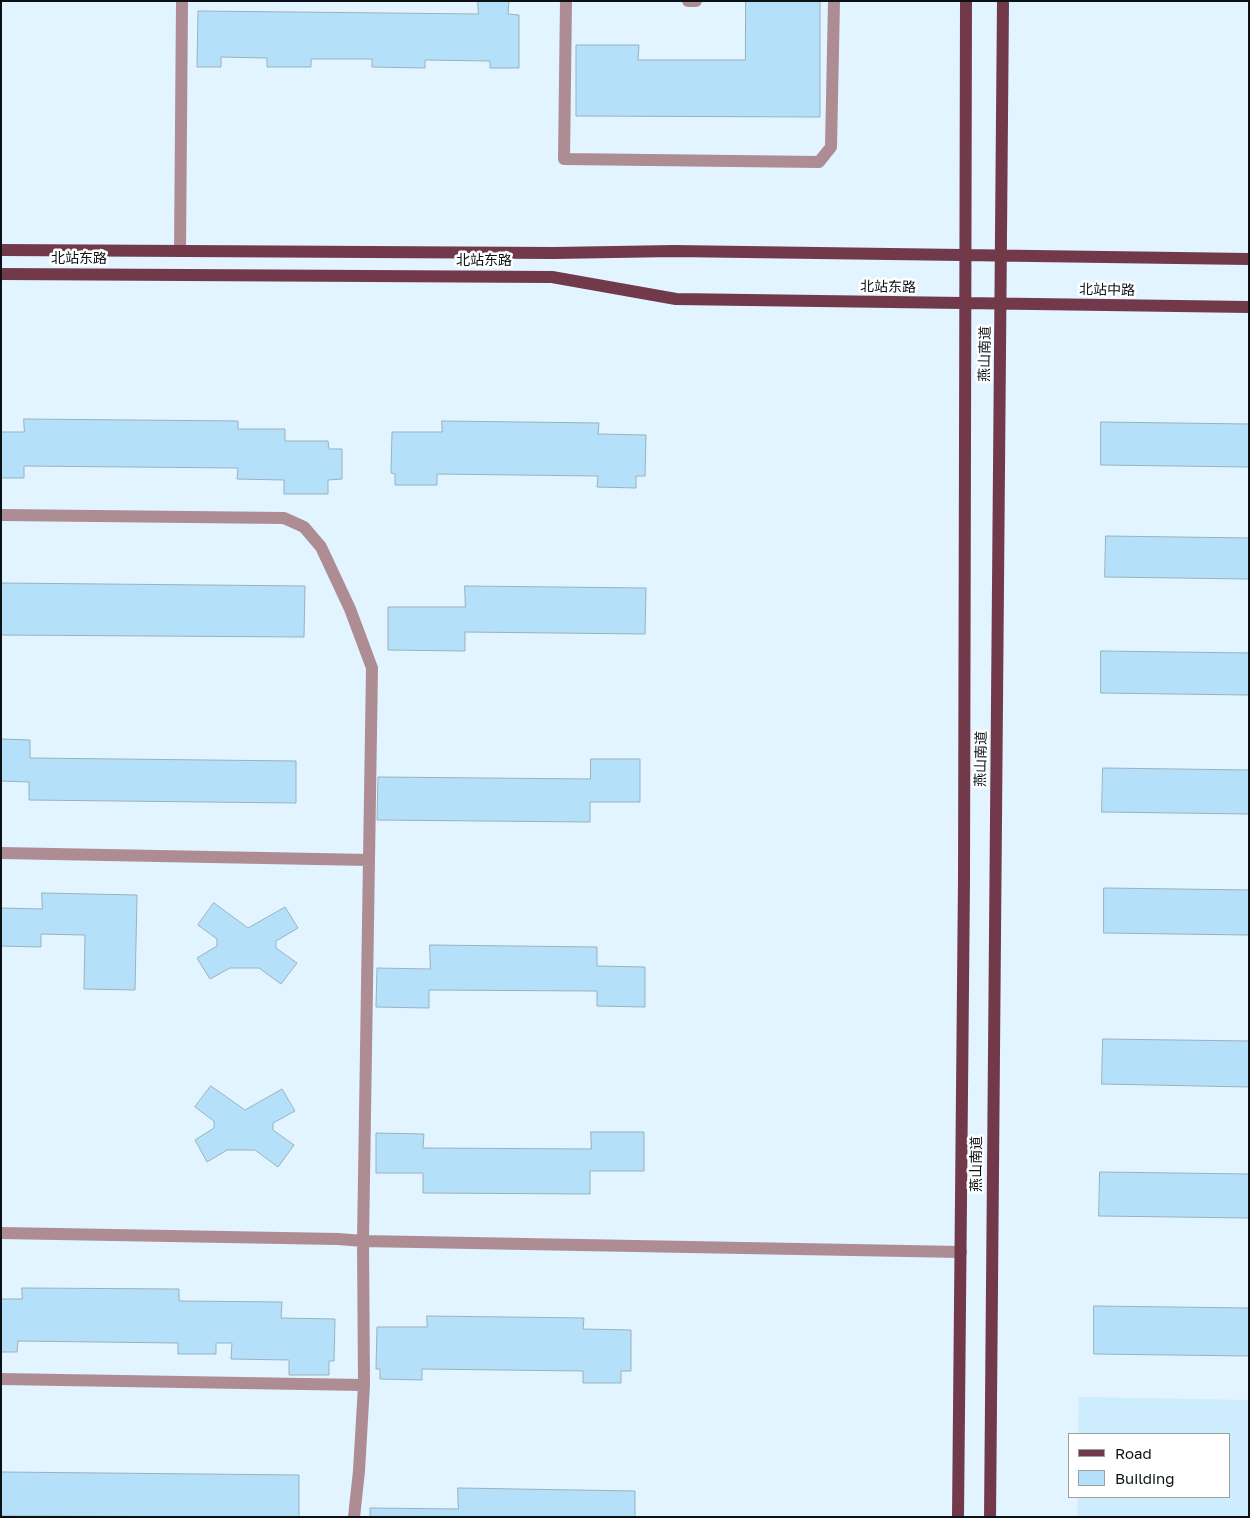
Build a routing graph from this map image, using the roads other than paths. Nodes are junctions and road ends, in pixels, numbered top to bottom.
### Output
1 (182, 1) edge
2 (566, 1) edge
3 (688, 1) edge
4 (696, 1) edge
5 (834, 1) edge
6 (966, 1) edge
7 (1003, 1) edge
8 (1, 250) edge
9 (180, 251) junction
10 (966, 255) junction
11 (1000, 256) junction
12 (1249, 259) edge
13 (1, 274) edge
14 (965, 303) junction
15 (1000, 304) junction
16 (1249, 307) edge
17 (1, 515) edge
18 (1, 853) edge
19 (369, 860) junction
20 (1, 1233) edge
21 (363, 1241) junction
22 (960, 1252) junction
23 (1, 1379) edge
24 (364, 1385) junction
25 (354, 1517) edge
26 (958, 1517) edge
27 (990, 1517) edge

1 - 9 lane
2 - 5 lane
3 - 4 lane
6 - 10 main road, 燕山南道
7 - 11 main road, 燕山南道
8 - 9 main road, 北站东路
9 - 10 main road, 北站东路
10 - 11 main road
10 - 14 main road, 燕山南道
11 - 12 main road
11 - 15 main road, 燕山南道
13 - 14 main road, 北站东路
14 - 15 main road, 北站中路
14 - 22 main road, 燕山南道
15 - 16 main road, 北站中路
15 - 27 main road, 燕山南道
17 - 19 lane
18 - 19 lane
19 - 21 lane
20 - 21 lane
21 - 22 lane
21 - 24 lane
22 - 26 main road, 燕山南道
23 - 24 lane
24 - 25 lane

